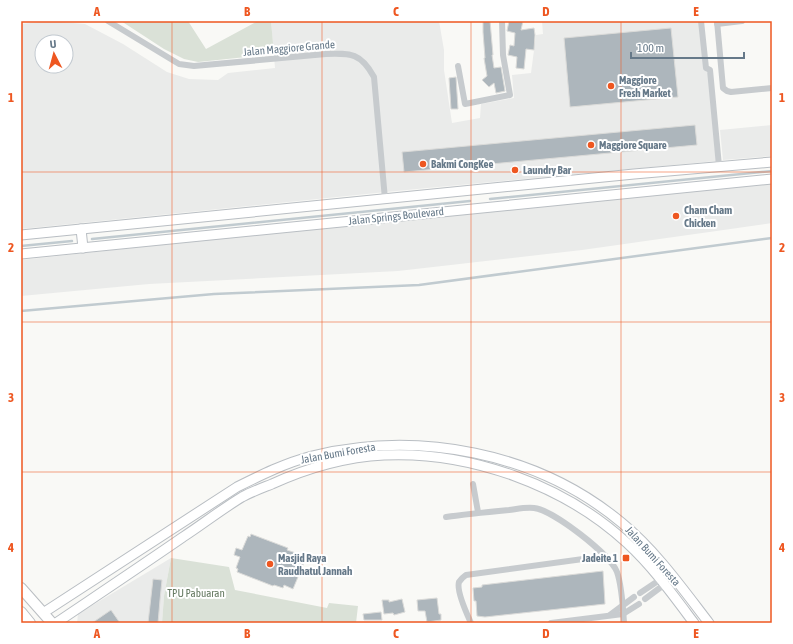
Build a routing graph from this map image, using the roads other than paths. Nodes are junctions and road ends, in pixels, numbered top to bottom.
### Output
1 (108, 21) edge
2 (502, 21) edge
3 (701, 21) edge
4 (742, 21) edge
5 (717, 22) edge
6 (458, 66) dead end
7 (772, 88) edge
8 (772, 162) edge
9 (719, 166) junction
10 (772, 179) edge
11 (385, 199) junction
12 (480, 199) junction
13 (81, 229) junction
14 (21, 235) edge
15 (82, 248) junction
16 (21, 254) edge
17 (473, 484) dead end
18 (203, 509) junction
19 (478, 512) junction
20 (446, 517) dead end
21 (210, 519) junction
22 (605, 556) junction
23 (672, 574) junction
24 (663, 581) junction
25 (21, 588) edge
26 (640, 593) dead end
27 (634, 597) dead end
28 (645, 599) dead end
29 (639, 604) dead end
30 (622, 606) junction
31 (21, 612) edge
32 (43, 613) junction
33 (623, 614) junction
34 (610, 615) junction
35 (29, 623) edge
36 (52, 623) edge
37 (56, 623) edge
38 (471, 623) edge
39 (552, 623) edge
40 (624, 623) edge
41 (694, 623) edge
42 (709, 623) edge

1 - 11 street, Jalan Maggiore Grande
2 - 6 street
3 - 9 street
4 - 5 street
5 - 7 street
8 - 9 main road, Jalan Springs Boulevard
9 - 12 main road, Jalan Springs Boulevard
10 - 12 main road, Jalan Springs Boulevard
11 - 12 main road, Jalan Springs Boulevard
11 - 13 main road, Jalan Springs Boulevard
12 - 15 main road, Jalan Springs Boulevard
13 - 14 main road, Jalan Springs Boulevard
13 - 15 main road
15 - 16 main road, Jalan Springs Boulevard
17 - 19 street
18 - 21 main road
18 - 23 main road, Jalan Bumi Foresta
18 - 32 main road, Jalan Bumi Foresta
19 - 20 street
19 - 22 street
21 - 24 main road, Jalan Bumi Foresta
21 - 37 main road, Jalan Bumi Foresta
22 - 30 street
22 - 38 street
23 - 24 main road
23 - 42 main road, Jalan Bumi Foresta
24 - 26 street
24 - 28 street
24 - 41 main road, Jalan Bumi Foresta
25 - 32 main road
27 - 30 street
29 - 33 street
30 - 33 street
30 - 34 street
31 - 35 main road
32 - 36 main road
33 - 34 street
33 - 40 street
34 - 39 street

